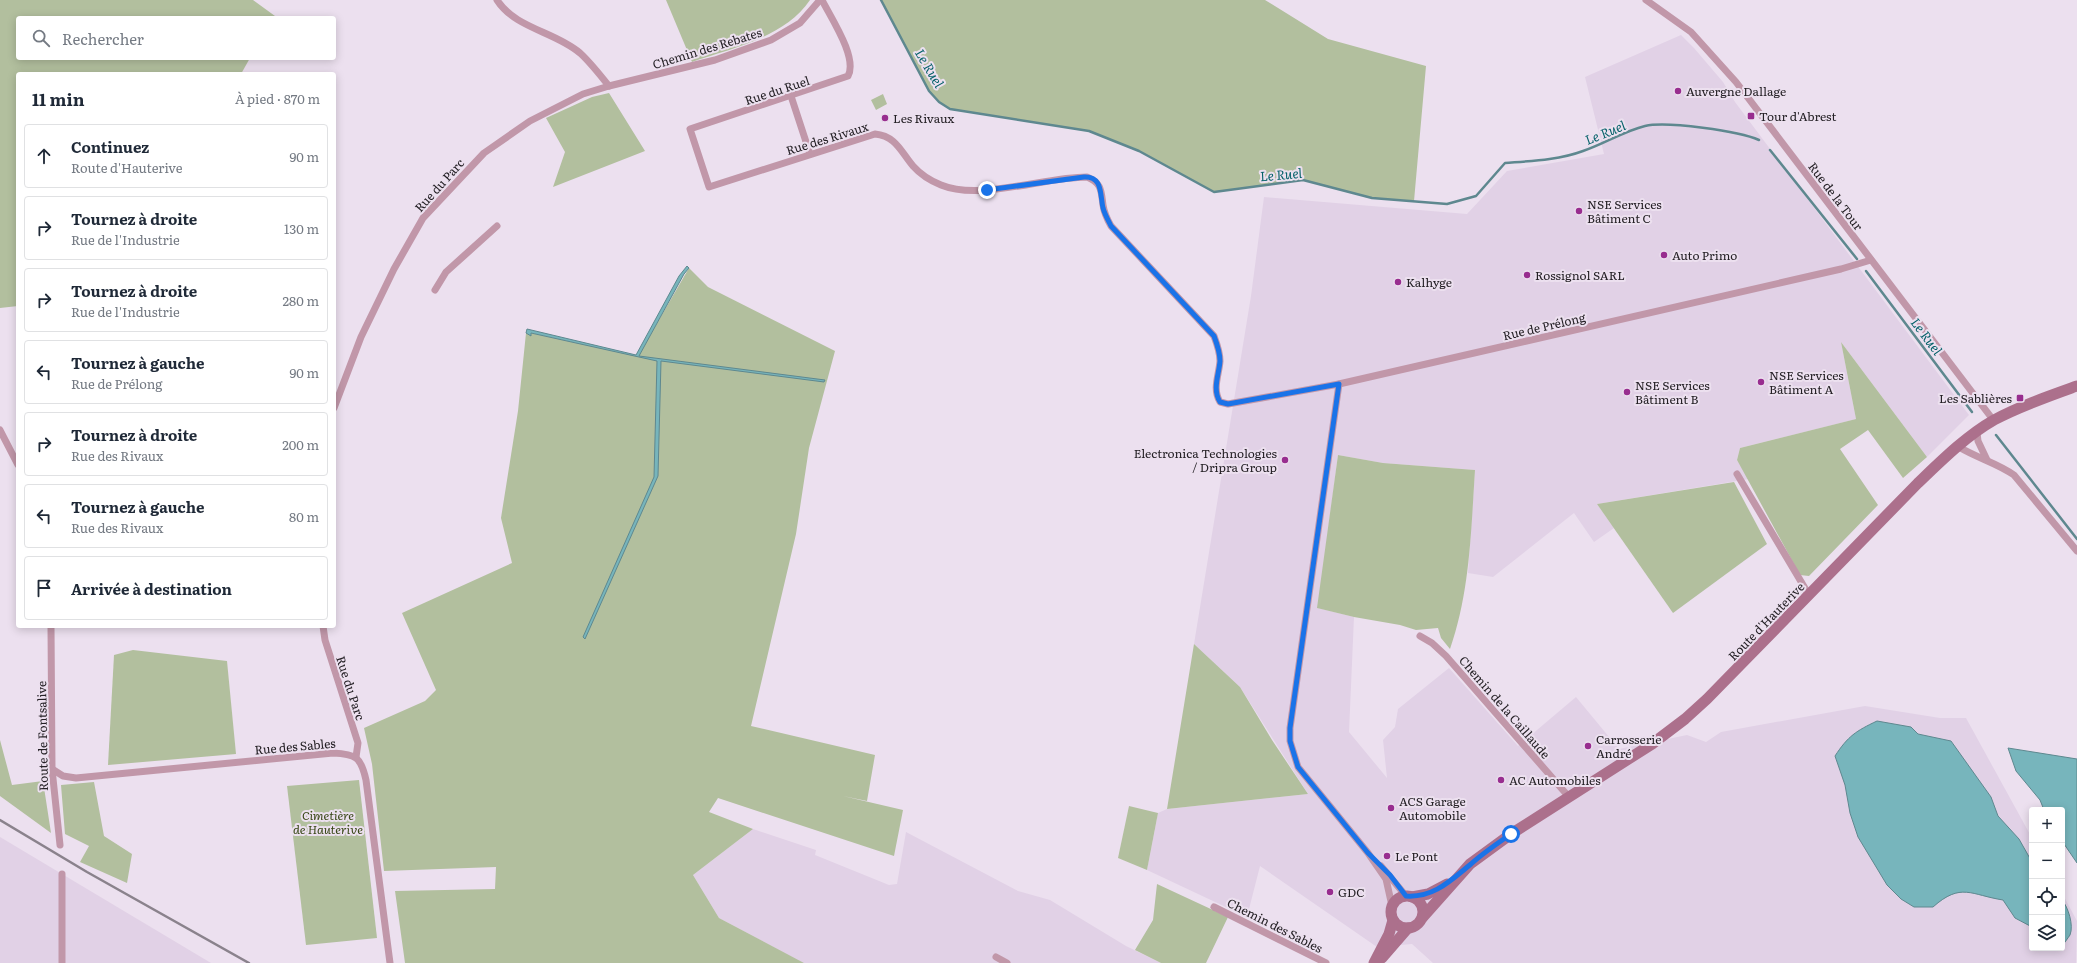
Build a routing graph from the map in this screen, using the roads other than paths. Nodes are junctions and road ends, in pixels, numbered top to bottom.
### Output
1 (497, 0) edge
2 (821, 0) edge
3 (1646, 0) edge
4 (609, 86) junction
5 (791, 96) junction
6 (810, 154) junction
7 (709, 187) joint
8 (497, 226) dead end
9 (1871, 260) junction
10 (435, 290) dead end
11 (1339, 384) junction
12 (2077, 386) edge
13 (1220, 402) joint
14 (336, 403) edge
15 (1994, 420) junction
16 (0, 430) edge
17 (1977, 433) junction
18 (1959, 447) junction
19 (1987, 460) junction
20 (16, 461) edge
21 (1737, 474) dead end
22 (2077, 551) edge
23 (1808, 595) junction
24 (51, 628) edge
25 (323, 628) edge
26 (1420, 636) dead end
27 (356, 757) junction
28 (52, 769) junction
29 (1569, 797) junction
30 (60, 844) dead end
31 (1368, 853) junction
32 (1465, 870) junction
33 (62, 874) dead end
34 (1409, 896) junction
35 (1392, 906) junction
36 (1214, 907) dead end
37 (1422, 918) junction
38 (1393, 920) junction
39 (1408, 928) junction
40 (996, 957) dead end
41 (62, 963) edge
42 (390, 963) edge
43 (1007, 963) edge
44 (1326, 963) edge
45 (1374, 963) edge
46 (1377, 963) edge

1 - 4 street
2 - 4 street, Chemin des Rebates
2 - 5 street, Rue du Ruel
3 - 9 street, Rue de la Tour
4 - 14 street, Rue du Parc
5 - 6 street
5 - 7 street, Rue du Ruel
6 - 7 street, Rue des Rivaux
6 - 13 street, Rue des Rivaux
8 - 10 street
9 - 11 street, Rue de Prélong
9 - 15 street, Rue de la Tour
11 - 13 street, Rue de Prélong
11 - 31 street
12 - 15 main road, Route d'Hauterive
15 - 17 main road, Route d'Hauterive
16 - 20 street
17 - 18 main road, Route d'Hauterive
17 - 19 street
18 - 19 street
18 - 23 main road, Route d'Hauterive
19 - 22 street
21 - 23 street
23 - 29 main road, Route d'Hauterive
24 - 28 street, Route de Fontsalive
25 - 27 street, Rue du Parc
26 - 29 street, Chemin de la Caillaude
27 - 28 street, Rue des Sables
27 - 42 street
28 - 30 street, Route de Fontsalive
29 - 32 main road, Route d'Hauterive
31 - 34 street
31 - 35 street
32 - 34 main road, Route d'Hauterive
32 - 37 main road, Route d'Hauterive
33 - 41 street
34 - 35 main road
34 - 37 main road
35 - 38 main road
36 - 44 street, Chemin des Sables
37 - 39 main road
38 - 39 main road
38 - 45 main road
39 - 46 main road
40 - 43 street

